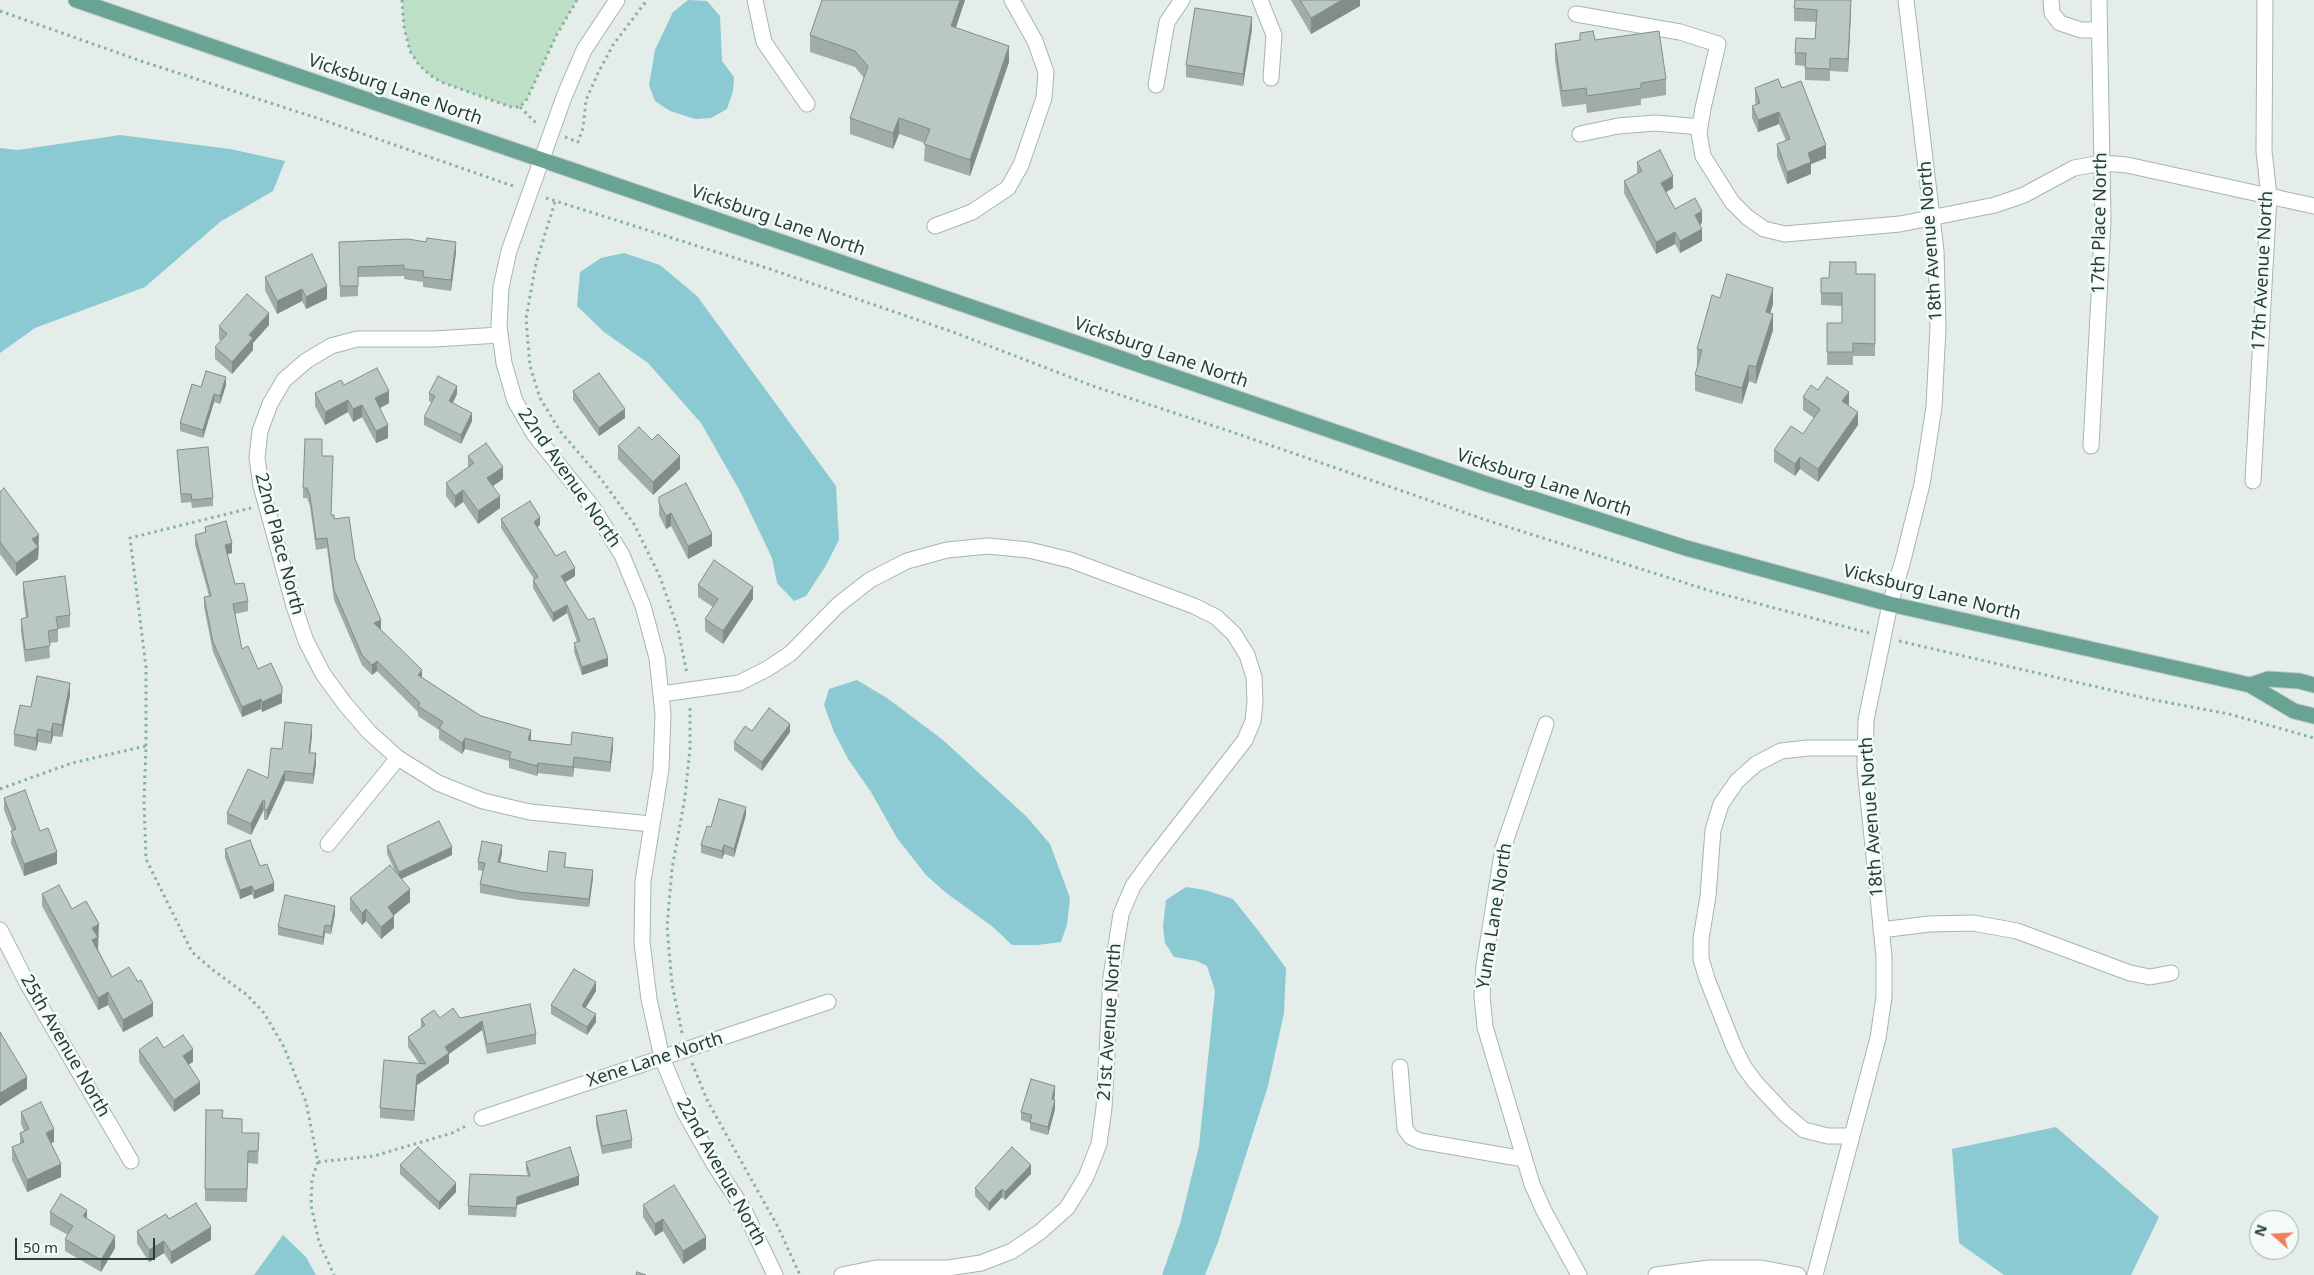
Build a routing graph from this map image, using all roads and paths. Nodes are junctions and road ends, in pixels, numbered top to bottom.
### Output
1 (76, 0) edge
2 (402, 0) edge
3 (577, 0) edge
4 (617, 0) edge
5 (647, 0) edge
6 (755, 0) edge
7 (1012, 0) edge
8 (1182, 0) edge
9 (1260, 0) edge
10 (1906, 0) edge
11 (2051, 0) edge
12 (2099, 0) edge
13 (2265, 0) edge
14 (0, 11) edge
15 (1576, 14) dead end
16 (2099, 30) junction
17 (1271, 78) dead end
18 (1156, 85) dead end
19 (807, 104) dead end
20 (520, 107) junction
21 (533, 122) dead end
22 (1700, 127) junction
23 (1580, 134) dead end
24 (578, 142) dead end
25 (541, 160) junction
26 (2102, 163) junction
27 (506, 184) dead end
28 (2269, 196) junction
29 (2314, 206) edge
30 (1932, 219) junction
31 (935, 226) dead end
32 (500, 335) junction
33 (2091, 446) dead end
34 (2253, 481) dead end
35 (266, 504) junction
36 (1890, 604) junction
37 (1883, 636) junction
38 (687, 675) dead end
39 (2314, 684) edge
40 (2250, 685) junction
41 (662, 694) junction
42 (690, 710) dead end
43 (2314, 716) edge
44 (1546, 724) dead end
45 (2314, 738) edge
46 (146, 746) junction
47 (1864, 748) junction
48 (398, 758) junction
49 (0, 789) edge
50 (651, 824) junction
51 (328, 844) dead end
52 (0, 930) edge
53 (1881, 930) junction
54 (2171, 973) dead end
55 (828, 1002) dead end
56 (682, 1033) dead end
57 (662, 1058) junction
58 (694, 1067) dead end
59 (1400, 1067) dead end
60 (482, 1118) joint
61 (1852, 1136) junction
62 (1524, 1158) junction
63 (131, 1161) dead end
64 (318, 1162) junction
65 (334, 1275) edge
66 (775, 1275) edge
67 (800, 1275) edge
68 (842, 1275) edge
69 (1579, 1275) edge
70 (1656, 1275) edge
71 (1798, 1275) edge
72 (1815, 1275) edge

1 - 25 main road, Vicksburg Lane North
2 - 20 path
3 - 20 path
4 - 25 street, 22nd Avenue North
5 - 24 path
6 - 19 street
7 - 31 street
8 - 18 street
9 - 17 street
10 - 30 street, 18th Avenue North
11 - 16 street
12 - 16 street, 17th Place North
13 - 28 street, 17th Avenue North
14 - 27 path
15 - 22 street
16 - 26 street, 17th Place North
20 - 21 path
22 - 23 street
22 - 30 street
25 - 32 street, 22nd Avenue North
25 - 36 main road, Vicksburg Lane North
26 - 28 street
26 - 30 street
26 - 33 street, 17th Place North
28 - 29 street
28 - 34 street, 17th Avenue North
30 - 36 street, 18th Avenue North
32 - 35 street, 22nd Place North
32 - 41 street, 22nd Avenue North
35 - 46 path
35 - 48 street, 22nd Place North
36 - 37 street, 18th Avenue North
36 - 40 main road, Vicksburg Lane North
37 - 38 path
37 - 45 path
37 - 47 street, 18th Avenue North
39 - 40 main road, Vicksburg Lane North
40 - 43 main road, Vicksburg Lane North
41 - 50 street, 22nd Avenue North
41 - 68 street, 21st Avenue North
42 - 56 path
44 - 62 street, Yuma Lane North
46 - 49 path
46 - 64 path
47 - 53 street, 18th Avenue North
47 - 61 street
48 - 50 street, 22nd Place North
48 - 51 street
50 - 57 street, 22nd Avenue North
52 - 63 street, 25th Avenue North
53 - 54 street
53 - 61 street, 18th Avenue North
55 - 57 street, Xene Lane North
57 - 60 street, Xene Lane North
57 - 66 street, 22nd Avenue North
58 - 67 path
59 - 62 street
60 - 64 path
61 - 72 street, 18th Avenue North
62 - 69 street, Yuma Lane North
64 - 65 path
70 - 71 street

